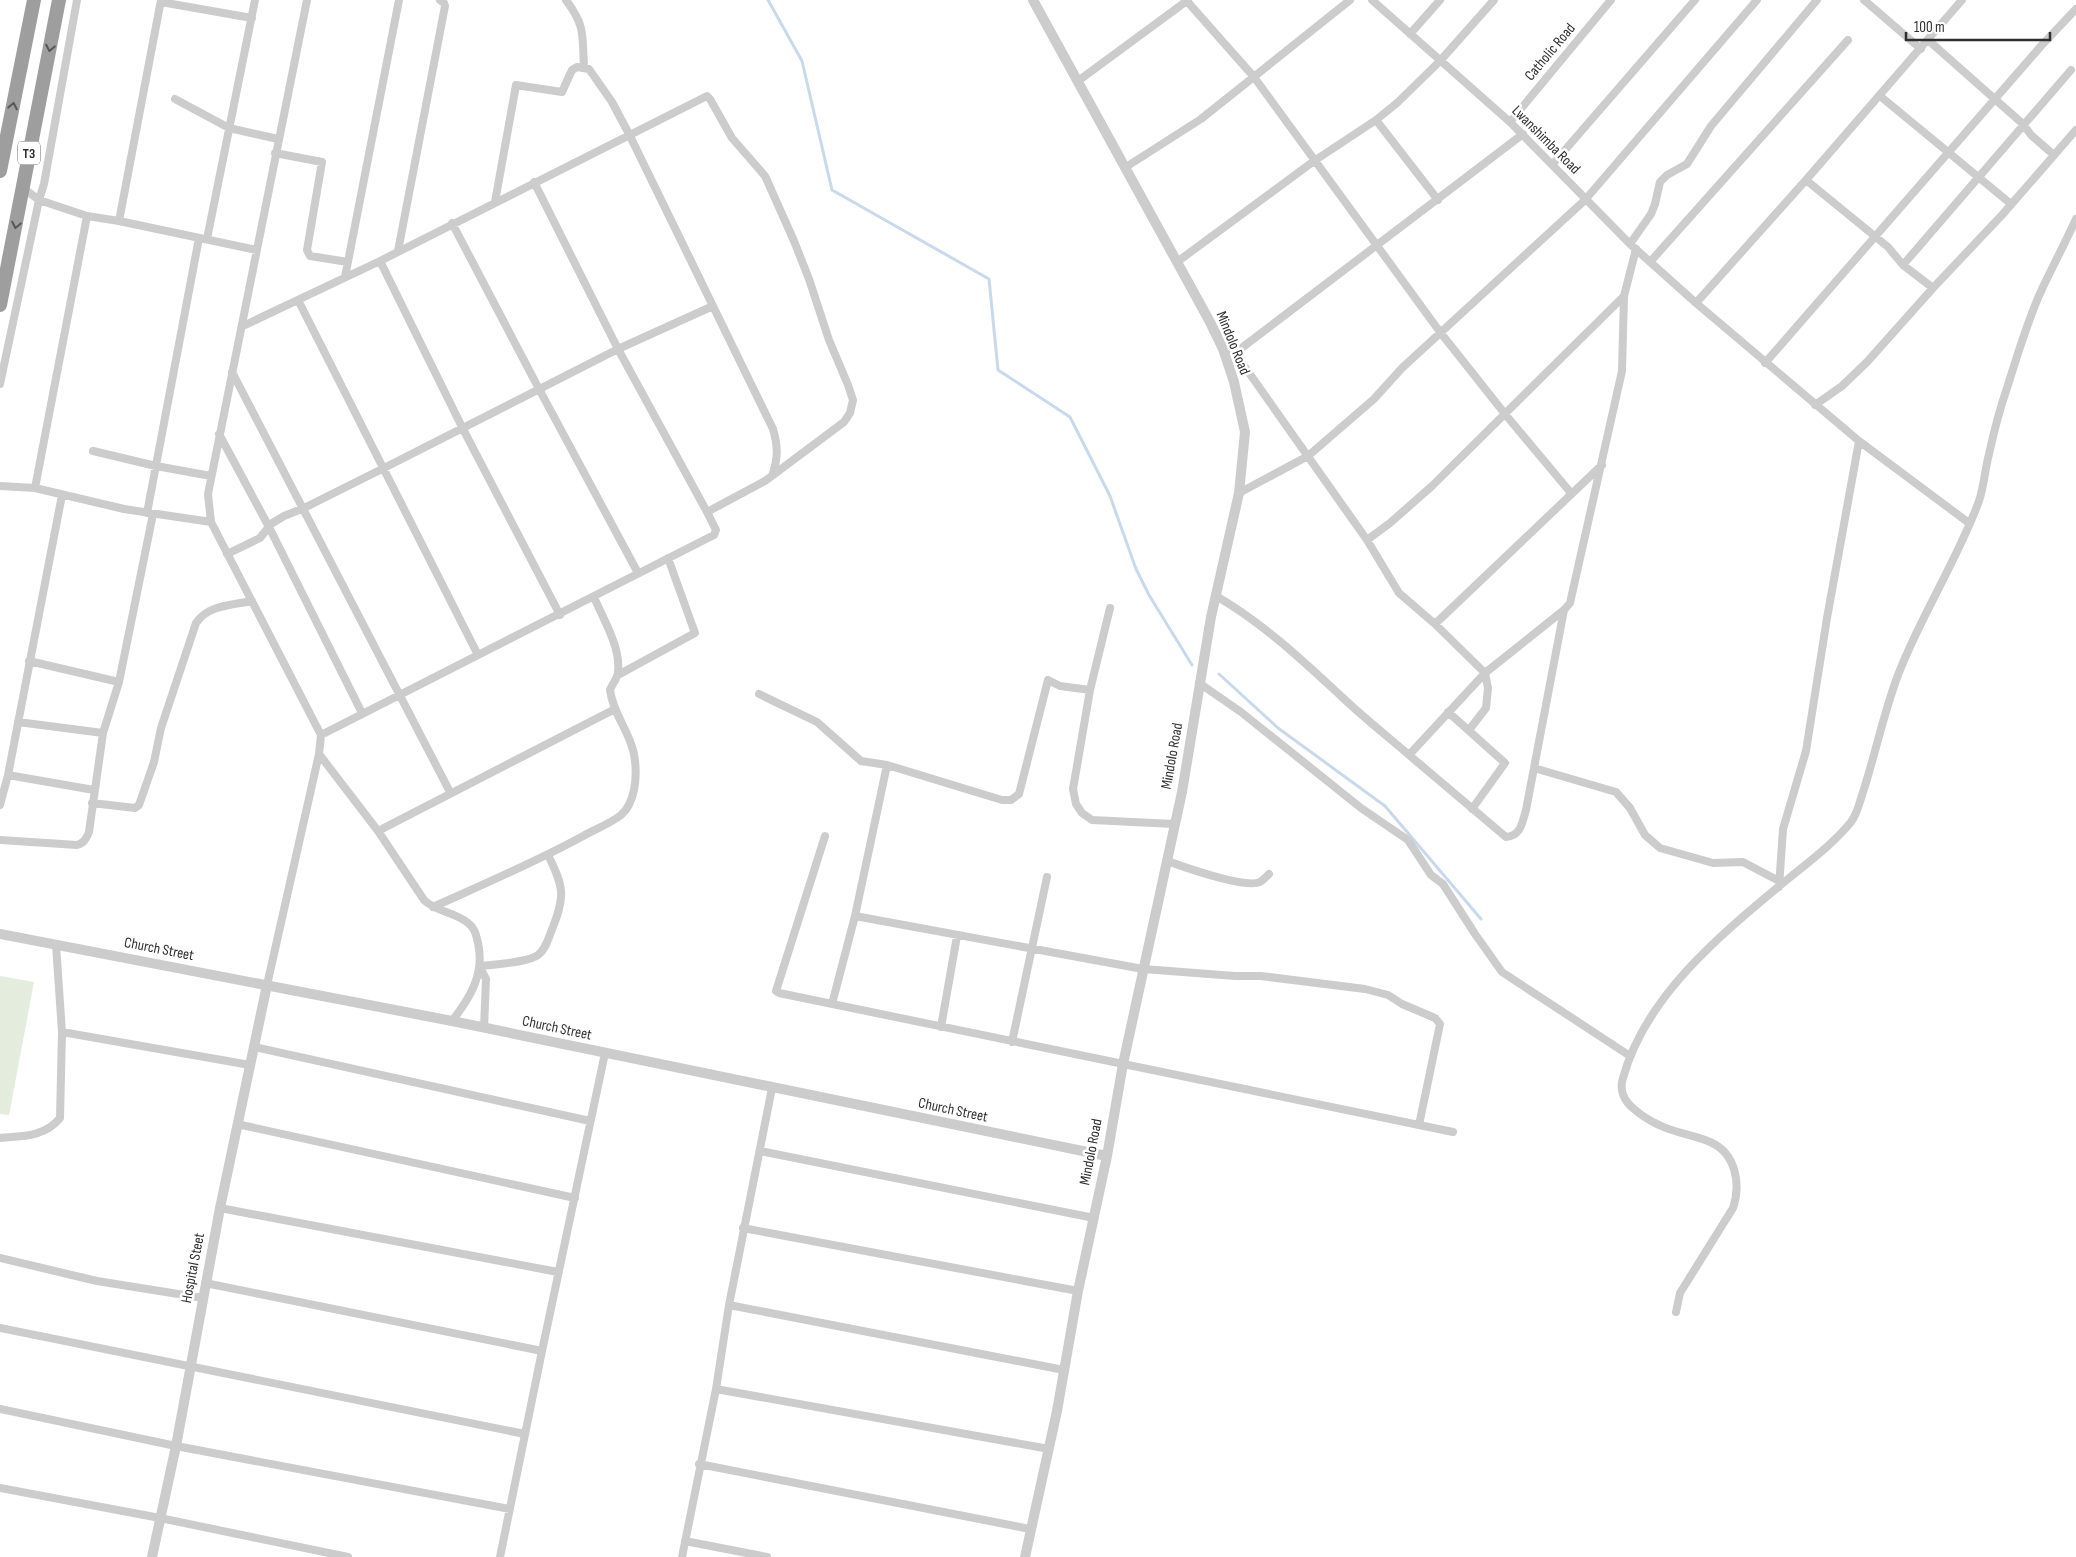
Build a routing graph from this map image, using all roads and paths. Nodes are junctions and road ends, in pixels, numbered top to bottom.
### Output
1 (34, 0) edge
2 (59, 0) edge
3 (77, 0) edge
4 (255, 0) edge
5 (307, 0) edge
6 (399, 0) edge
7 (440, 0) edge
8 (566, 0) edge
9 (1034, 0) edge
10 (1187, 0) edge
11 (1350, 0) edge
12 (1440, 0) edge
13 (1494, 0) edge
14 (1611, 0) edge
15 (1695, 0) edge
16 (1757, 0) edge
17 (1817, 0) edge
18 (1864, 0) edge
19 (1962, 0) edge
20 (161, 1) edge
21 (1375, 1) edge
22 (2076, 9) edge
23 (252, 18) junction
24 (1410, 34) junction
25 (1848, 40) dead end
26 (1928, 40) junction
27 (1920, 49) junction
28 (1440, 61) junction
29 (584, 67) junction
30 (2071, 70) dead end
31 (1254, 77) junction
32 (1078, 81) junction
33 (1880, 96) junction
34 (175, 99) dead end
35 (1994, 100) junction
36 (1376, 120) junction
37 (1510, 122) junction
38 (2023, 124) junction
39 (229, 128) junction
40 (2076, 130) edge
41 (628, 134) junction
42 (1523, 134) junction
43 (278, 139) junction
44 (1949, 151) junction
45 (275, 153) junction
46 (2054, 155) junction
47 (1314, 161) junction
48 (1552, 165) junction
49 (1126, 167) junction
50 (0, 171) edge
51 (1979, 176) junction
52 (1806, 180) junction
53 (534, 182) junction
54 (23, 188) junction
55 (39, 200) junction
56 (1438, 200) junction
57 (1585, 200) junction
58 (495, 202) junction
59 (2012, 204) junction
60 (87, 216) junction
61 (2076, 219) edge
62 (119, 221) junction
63 (452, 223) junction
64 (1875, 236) junction
65 (203, 239) junction
66 (1377, 244) junction
67 (1633, 246) junction
68 (257, 250) junction
69 (398, 251) junction
70 (380, 261) junction
71 (348, 262) junction
72 (1177, 262) junction
73 (1650, 262) junction
74 (1902, 265) junction
75 (345, 278) junction
76 (1933, 288) junction
77 (1624, 296) junction
78 (298, 300) junction
79 (1696, 303) junction
80 (0, 305) edge
81 (713, 306) junction
82 (243, 326) junction
83 (1440, 332) junction
84 (618, 349) junction
85 (1223, 349) junction
86 (1235, 354) junction
87 (1764, 363) junction
88 (232, 372) junction
89 (0, 384) edge
90 (539, 389) junction
91 (1815, 405) junction
92 (1505, 414) junction
93 (463, 429) junction
94 (219, 434) junction
95 (1859, 441) junction
96 (93, 451) dead end
97 (1308, 456) junction
98 (1602, 465) junction
99 (156, 466) junction
100 (384, 468) junction
101 (773, 473) junction
102 (211, 476) junction
103 (0, 486) edge
104 (35, 488) junction
105 (1239, 493) junction
106 (1571, 493) junction
107 (62, 495) junction
108 (304, 508) junction
109 (707, 512) junction
110 (150, 513) junction
111 (212, 522) junction
112 (1969, 523) junction
113 (269, 527) junction
114 (1367, 540) junction
115 (227, 554) junction
116 (668, 558) junction
117 (638, 573) junction
118 (1216, 596) junction
119 (594, 597) junction
120 (252, 601) junction
121 (1110, 608) dead end
122 (1564, 610) junction
123 (560, 615) junction
124 (1435, 624) junction
125 (478, 655) junction
126 (29, 661) junction
127 (1486, 673) junction
128 (618, 675) junction
129 (119, 682) junction
130 (1199, 683) junction
131 (1090, 690) junction
132 (401, 694) junction
133 (759, 694) dead end
134 (615, 709) junction
135 (1448, 712) junction
136 (362, 714) junction
137 (18, 722) junction
138 (1469, 730) junction
139 (103, 733) junction
140 (321, 736) junction
141 (320, 754) junction
142 (1409, 755) junction
143 (887, 765) junction
144 (1534, 768) junction
145 (8, 775) junction
146 (94, 790) junction
147 (450, 792) junction
148 (92, 803) junction
149 (0, 805) edge
150 (1472, 809) junction
151 (1174, 824) junction
152 (378, 831) junction
153 (825, 836) dead end
154 (0, 840) edge
155 (548, 855) junction
156 (1167, 861) junction
157 (1269, 874) dead end
158 (1046, 877) dead end
159 (1779, 884) junction
160 (433, 907) junction
161 (855, 916) junction
162 (0, 934) edge
163 (957, 936) junction
164 (56, 945) junction
165 (1032, 948) junction
166 (481, 966) junction
167 (1143, 969) junction
168 (267, 985) junction
169 (832, 1004) junction
170 (452, 1021) junction
171 (941, 1027) junction
172 (484, 1028) junction
173 (62, 1032) junction
174 (1012, 1042) junction
175 (254, 1047) junction
176 (605, 1053) junction
177 (1630, 1056) junction
178 (1123, 1064) junction
179 (250, 1065) junction
180 (772, 1088) junction
181 (590, 1121) junction
182 (237, 1124) junction
183 (1419, 1125) junction
184 (1453, 1132) dead end
185 (0, 1138) edge
186 (760, 1151) junction
187 (1107, 1156) junction
188 (575, 1198) junction
189 (220, 1208) junction
190 (1094, 1218) junction
191 (743, 1228) junction
192 (0, 1258) edge
193 (558, 1272) junction
194 (205, 1283) junction
195 (1078, 1291) junction
196 (203, 1298) junction
197 (729, 1305) junction
198 (1676, 1312) dead end
199 (0, 1328) edge
200 (542, 1351) junction
201 (190, 1367) junction
202 (1064, 1370) junction
203 (716, 1389) junction
204 (0, 1409) edge
205 (525, 1434) junction
206 (176, 1446) junction
207 (1048, 1449) junction
208 (700, 1464) junction
209 (0, 1488) edge
210 (510, 1509) junction
211 (160, 1518) junction
212 (1030, 1529) junction
213 (685, 1541) junction
214 (152, 1557) edge
215 (348, 1557) edge
216 (500, 1557) edge
217 (682, 1557) edge
218 (768, 1557) edge
219 (1025, 1557) edge

50 -> 1 highway, T3
2 -> 54 highway, T3
3 - 55 street
4 - 23 street
5 - 43 street
6 - 71 street
7 - 69 street
8 - 29 street
9 - 32 street, Mindolo Road
10 - 31 street
10 - 32 street
11 - 31 street
12 - 24 street
13 - 28 street
14 - 37 street, Catholic Road
15 - 48 street
16 - 57 street
17 - 67 street
18 - 27 street
19 - 26 street
20 - 23 street
20 - 62 street
21 - 24 street, Lwanshimba Road
22 - 35 street
23 - 39 street
24 - 28 street, Lwanshimba Road
25 - 73 street
26 - 27 street
26 - 35 street
27 - 33 street
28 - 36 street
28 - 37 street, Lwanshimba Road
29 - 41 street
29 - 58 street
30 - 38 street
31 - 47 street
31 - 49 street
32 - 49 street, Mindolo Road
33 - 44 street
33 - 52 street
34 - 39 street
35 - 38 street
35 - 44 street
36 - 47 street
36 - 56 street
37 - 42 street, Lwanshimba Road
38 - 46 street
38 - 51 street
39 - 43 street
39 - 65 street
40 - 46 street
41 - 53 street
41 - 81 street
41 - 101 street
42 - 48 street, Lwanshimba Road
42 - 56 street
43 - 45 street
44 - 51 street
44 - 64 street
45 - 68 street
45 - 71 street
46 - 59 street
47 - 66 street
47 - 72 street
48 - 57 street, Lwanshimba Road
49 - 72 street, Mindolo Road
51 - 59 street
51 - 74 street
52 - 64 street
52 - 79 street
53 - 58 street
53 - 84 street
54 - 55 street
54 -> 80 highway, T3
55 - 60 street
55 - 89 street
56 - 66 street
57 - 67 street, Lwanshimba Road
57 - 83 street
58 - 63 street
59 - 76 street
60 - 62 street
60 - 104 street
61 - 112 street
62 - 65 street
63 - 69 street
63 - 90 street
64 - 74 street
64 - 87 street
65 - 68 street
65 - 99 street
66 - 83 street
66 - 86 street
67 - 73 street, Lwanshimba Road
67 - 77 street
68 - 82 street
69 - 70 street
70 - 75 street
70 - 93 street
71 - 75 street
72 - 85 street, Mindolo Road
73 - 79 street, Lwanshimba Road
74 - 76 street
75 - 78 street
76 - 91 street
77 - 92 street
77 - 98 street
78 - 82 street
78 - 100 street
79 - 87 street, Lwanshimba Road
81 - 84 street
81 - 101 street
82 - 88 street
83 - 92 street
83 - 97 street
84 - 90 street
84 - 109 street
85 - 86 street
85 - 105 street, Mindolo Road
86 - 97 street
87 - 91 street, Lwanshimba Road
88 - 94 street
88 - 108 street
90 - 93 street
90 - 117 street
91 - 95 street, Lwanshimba Road
92 - 106 street
92 - 114 street
93 - 100 street
93 - 123 street
94 - 102 street
94 - 113 street
95 - 112 street, Lwanshimba Road
95 - 159 street
96 - 99 street
97 - 105 street
97 - 114 street
98 - 106 street
98 - 122 street
99 - 102 street
99 - 110 street
100 - 108 street
100 - 125 street
101 - 109 street
102 - 111 street
103 - 104 street
104 - 107 street
105 - 118 street, Mindolo Road
106 - 124 street
107 - 110 street
107 - 126 street
108 - 113 street
108 - 132 street
109 - 116 street
110 - 111 street
110 - 129 street
111 - 115 street
112 - 159 street
113 - 115 street
113 - 136 street
114 - 124 street
115 - 120 street
116 - 117 street
116 - 128 street
117 - 119 street
118 - 130 street, Mindolo Road
118 - 142 street
119 - 123 street
119 - 128 street
120 - 140 street
120 - 148 street
121 - 131 street
122 - 127 street
122 - 144 street
123 - 125 street
124 - 127 street
125 - 132 street
126 - 129 street
126 - 137 street
127 - 135 street
127 - 138 street
128 - 134 street
129 - 139 street
130 - 151 street, Mindolo Road
130 - 177 street
131 - 143 street
131 - 151 street
132 - 136 street
132 - 147 street
133 - 143 street
134 - 147 street
134 - 155 street
135 - 138 street
135 - 142 street
136 - 140 street
137 - 139 street
137 - 145 street
138 - 150 street
139 - 146 street
140 - 141 street
141 - 152 street
141 - 168 street
142 - 150 street
143 - 161 street
144 - 150 street
144 - 159 street
145 - 146 street
145 - 149 street
146 - 148 street
147 - 152 street
148 - 154 street
151 - 156 street, Mindolo Road
152 - 160 street
153 - 169 street
155 - 160 street
155 - 166 street
156 - 157 street
156 - 167 street, Mindolo Road
158 - 165 street
159 - 177 street
160 - 166 street
161 - 163 street
161 - 169 street
162 - 164 street, Church Street
163 - 165 street
163 - 171 street
164 - 168 street, Church Street
164 - 173 street
165 - 167 street
165 - 174 street
166 - 170 street
166 - 172 street
167 - 178 street, Mindolo Road
167 - 183 street
168 - 170 street, Church Street
168 - 175 street, Hospital Steet
169 - 171 street
170 - 172 street, Church Street
171 - 174 street
172 - 176 street, Church Street
173 - 179 street
173 - 185 street
174 - 178 street
175 - 179 street, Hospital Steet
175 - 181 street
176 - 180 street, Church Street
176 - 181 street
177 - 198 street
178 - 183 street
178 - 187 street, Mindolo Road
179 - 182 street, Hospital Steet
180 - 186 street
180 - 187 street, Church Street
181 - 188 street
182 - 188 street
182 - 189 street, Hospital Steet
183 - 184 street
186 - 190 street
186 - 191 street
187 - 190 street, Mindolo Road
188 - 193 street
189 - 193 street
189 - 194 street, Hospital Steet
190 - 195 street, Mindolo Road
191 - 195 street
191 - 197 street
192 - 196 street
193 - 200 street
194 - 196 street, Hospital Steet
194 - 200 street
195 - 202 street, Mindolo Road
196 - 201 street, Hospital Steet
197 - 202 street
197 - 203 street
199 - 201 street
200 - 205 street
201 - 205 street
201 - 206 street, Hospital Steet
202 - 207 street, Mindolo Road
203 - 207 street
203 - 208 street
204 - 206 street
205 - 210 street
206 - 210 street
206 - 211 street, Hospital Steet
207 - 212 street, Mindolo Road
208 - 212 street
208 - 213 street
209 - 211 street
210 - 216 street
211 - 214 street, Hospital Steet
211 - 215 street
212 - 219 street, Mindolo Road
213 - 217 street
213 - 218 street

